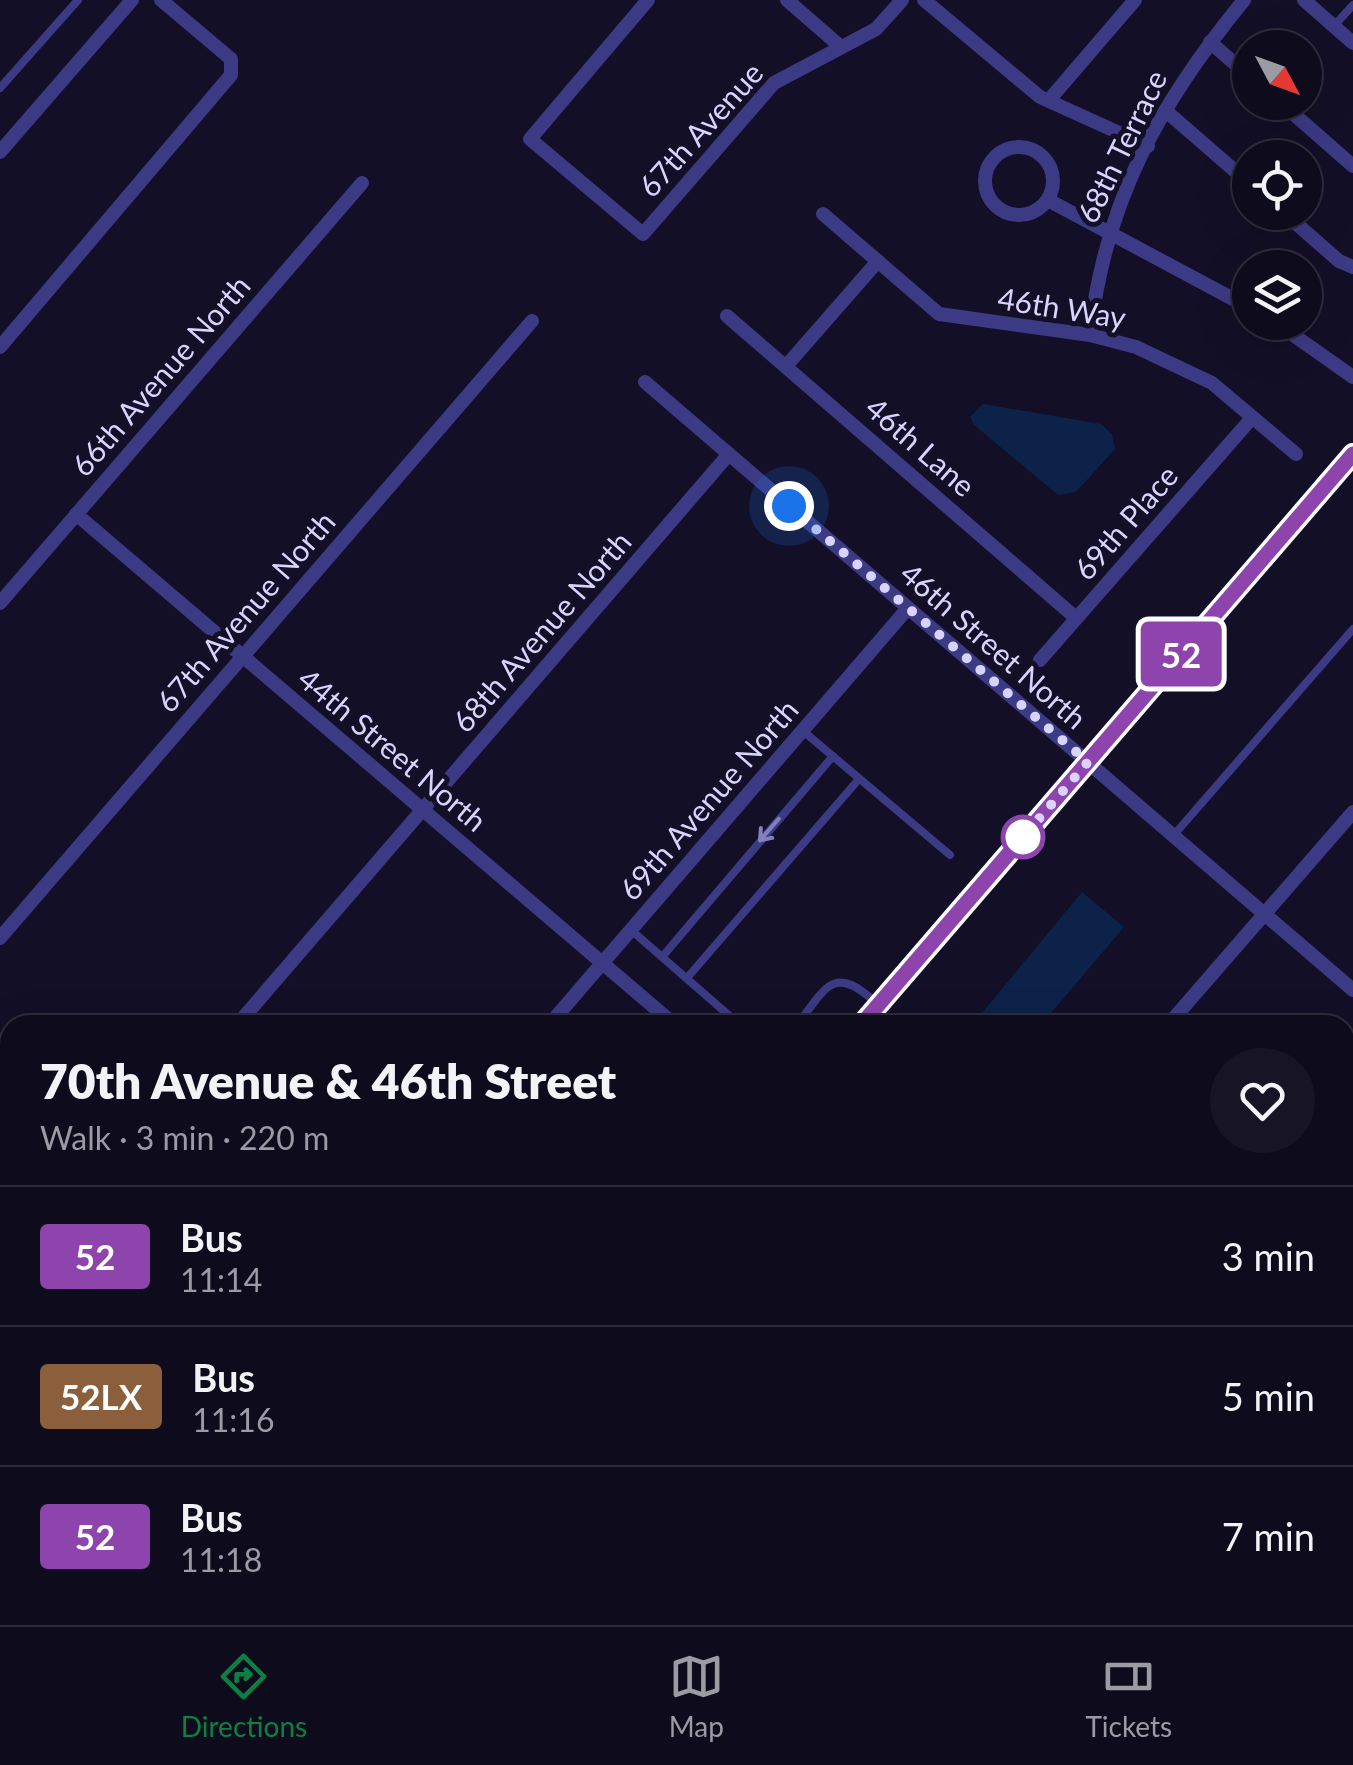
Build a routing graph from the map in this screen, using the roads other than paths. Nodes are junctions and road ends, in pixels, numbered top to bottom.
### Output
1 (78, 0) edge
2 (132, 0) edge
3 (161, 0) edge
4 (648, 0) edge
5 (787, 0) edge
6 (902, 0) edge
7 (924, 0) edge
8 (1136, 0) edge
9 (1244, 0) edge
10 (1304, 0) edge
11 (1353, 5) edge
12 (1334, 26) junction
13 (1210, 42) junction
14 (1353, 42) edge
15 (841, 47) junction
16 (1232, 61) edge
17 (0, 88) edge
18 (1049, 100) junction
19 (1166, 111) junction
20 (1301, 120) edge
21 (1148, 146) junction
22 (0, 152) edge
23 (1353, 166) edge
24 (1232, 168) edge
25 (362, 182) dead end
26 (1048, 200) junction
27 (823, 214) dead end
28 (1305, 230) edge
29 (1108, 231) junction
30 (878, 262) junction
31 (1353, 267) edge
32 (1232, 298) edge
33 (727, 316) dead end
34 (532, 321) dead end
35 (1090, 335) junction
36 (1301, 340) edge
37 (0, 347) edge
38 (787, 366) junction
39 (1353, 377) edge
40 (644, 382) dead end
41 (1251, 420) junction
42 (729, 454) junction
43 (1296, 454) dead end
44 (1353, 454) edge
45 (76, 514) junction
46 (0, 603) edge
47 (908, 608) junction
48 (1076, 618) junction
49 (1353, 629) edge
50 (242, 657) junction
51 (1040, 660) dead end
52 (803, 731) junction
53 (832, 756) junction
54 (1088, 762) junction
55 (860, 779) junction
56 (423, 810) junction
57 (1353, 812) edge
58 (1174, 836) junction
59 (950, 856) dead end
60 (1264, 914) junction
61 (631, 930) junction
62 (0, 938) edge
63 (662, 958) junction
64 (603, 962) junction
65 (687, 978) junction
66 (1353, 990) edge
67 (878, 1005) junction
68 (246, 1015) edge
69 (558, 1015) edge
70 (664, 1015) edge
71 (729, 1015) edge
72 (805, 1015) edge
73 (870, 1015) edge
74 (1177, 1015) edge

1 - 17 lane
2 - 22 street
3 - 37 street
4 - 15 street, 67th Avenue
5 - 15 street
6 - 15 street, 67th Avenue
7 - 18 street
8 - 18 street
9 - 13 street, 68th Terrace
10 - 12 street
11 - 12 lane
12 - 14 street
13 - 16 street
13 - 19 street, 68th Terrace
18 - 21 street
19 - 21 street, 68th Terrace
19 - 24 street
20 - 23 street
21 - 29 street, 68th Terrace
25 - 45 street, 66th Avenue North
26 - 26 street
26 - 29 street
27 - 30 street, 46th Way
28 - 31 street
29 - 32 street
29 - 35 street, 68th Terrace
30 - 35 street, 46th Way
30 - 38 street
33 - 38 street, 46th Lane
34 - 50 street, 67th Avenue North
35 - 41 street, 46th Way
36 - 39 street
38 - 48 street, 46th Lane
40 - 42 street, 46th Street North
41 - 43 street, 46th Way
41 - 48 street, 69th Place
42 - 47 street, 46th Street North
42 - 56 street, 68th Avenue North
44 - 54 street
45 - 46 street, 66th Avenue North
45 - 50 street, 44th Street North
47 - 52 street, 69th Avenue North
47 - 54 street, 46th Street North
48 - 51 street, 69th Place
49 - 58 lane
50 - 56 street, 44th Street North
50 - 62 street, 67th Avenue North
52 - 53 lane
52 - 61 street, 69th Avenue North
53 - 55 lane
53 -> 63 lane
54 - 58 street, 46th Street North
54 - 67 street
55 - 59 lane
55 - 65 lane
56 - 64 street, 44th Street North
56 - 68 street, 68th Avenue North
57 - 60 street
58 - 60 street, 46th Street North
60 - 66 street, 46th Street North
60 - 74 street
61 - 63 lane
61 - 64 street, 69th Avenue North
63 - 65 lane
64 - 69 street, 69th Avenue North
64 - 70 street, 44th Street North
65 - 71 lane
67 - 72 lane
67 - 73 street

